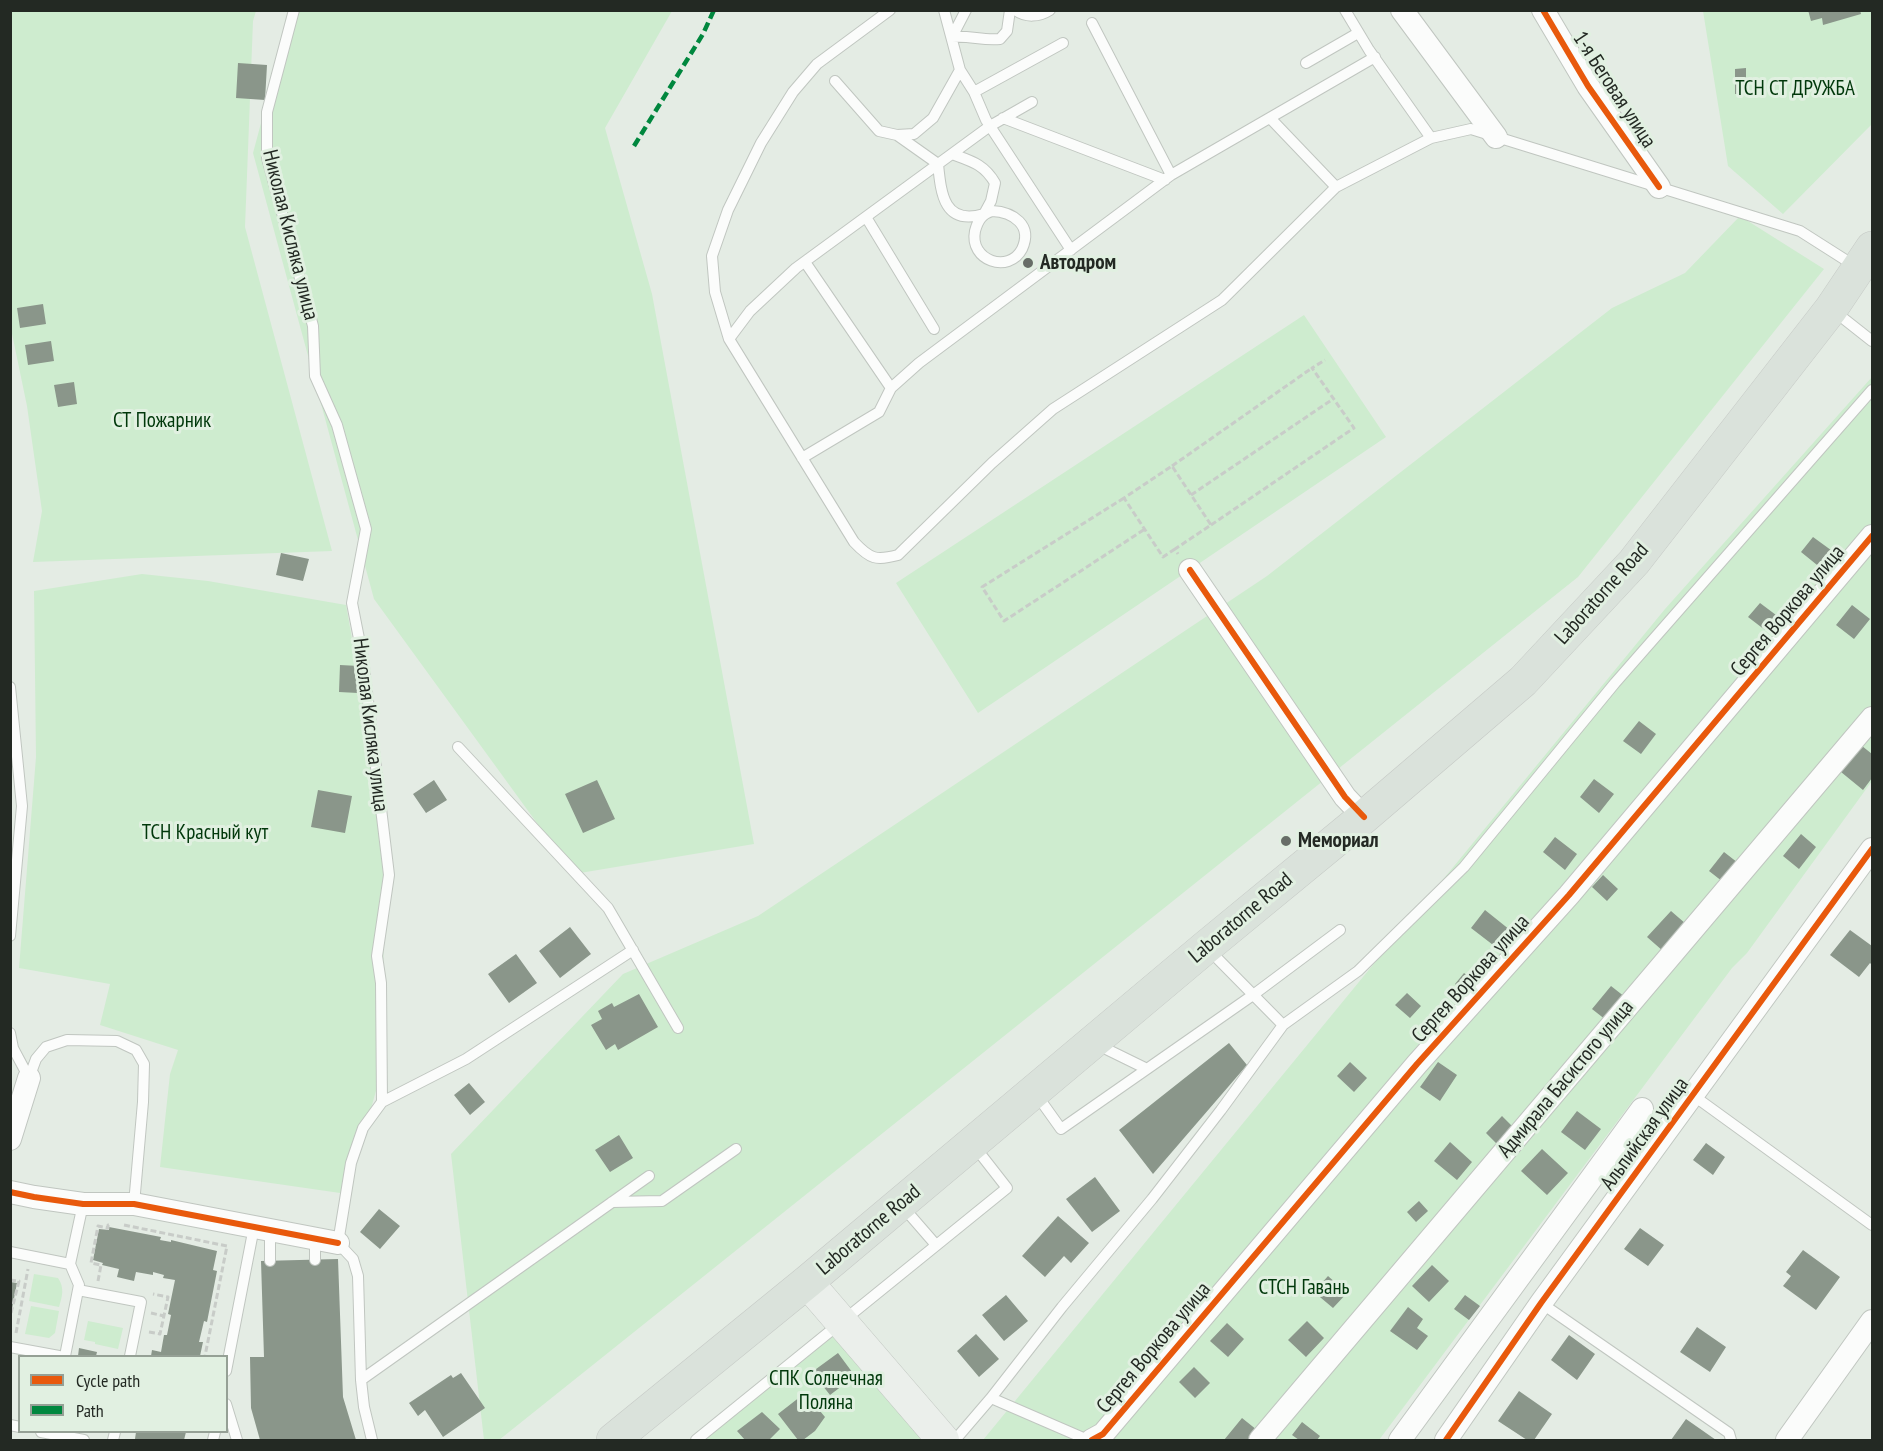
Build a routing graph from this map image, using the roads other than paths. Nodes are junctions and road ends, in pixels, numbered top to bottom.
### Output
1 (294, 10) edge
2 (890, 10) edge
3 (944, 10) edge
4 (966, 10) edge
5 (1010, 10) edge
6 (1015, 10) edge
7 (1050, 10) edge
8 (1345, 10) edge
9 (1402, 10) edge
10 (1543, 10) edge
11 (1092, 23) dead end
12 (1358, 33) junction
13 (952, 37) junction
14 (1063, 43) dead end
15 (1375, 57) junction
16 (1306, 63) dead end
17 (960, 70) junction
18 (835, 81) dead end
19 (974, 92) junction
20 (1032, 102) dead end
21 (1003, 118) junction
22 (1270, 118) junction
23 (990, 126) junction
24 (897, 135) junction
25 (1496, 137) junction
26 (1431, 138) junction
27 (952, 154) junction
28 (938, 164) junction
29 (1168, 178) junction
30 (1336, 187) junction
31 (1659, 187) junction
32 (984, 214) junction
33 (866, 217) junction
34 (1071, 250) junction
35 (1865, 258) edge
36 (805, 262) junction
37 (1831, 309) junction
38 (934, 329) dead end
39 (729, 339) junction
40 (1872, 341) edge
41 (891, 388) junction
42 (1872, 390) edge
43 (802, 458) junction
44 (1872, 536) edge
45 (1190, 570) road end
46 (10, 687) edge
47 (1872, 718) edge
48 (458, 747) dead end
49 (1364, 817) junction
50 (1872, 849) edge
51 (1340, 930) dead end
52 (10, 936) edge
53 (1206, 947) junction
54 (633, 950) junction
55 (1253, 995) junction
56 (1283, 1025) junction
57 (678, 1028) dead end
58 (10, 1033) edge
59 (1092, 1042) junction
60 (1147, 1069) junction
61 (29, 1078) junction
62 (1034, 1091) junction
63 (1694, 1096) junction
64 (382, 1102) junction
65 (1642, 1109) dead end
66 (10, 1139) edge
67 (972, 1143) junction
68 (736, 1149) dead end
69 (649, 1176) dead end
70 (10, 1192) edge
71 (612, 1202) junction
72 (900, 1203) junction
73 (83, 1204) junction
74 (134, 1204) junction
75 (1872, 1225) edge
76 (262, 1229) junction
77 (338, 1243) junction
78 (936, 1245) junction
79 (10, 1252) edge
80 (270, 1261) dead end
81 (70, 1264) junction
82 (807, 1282) junction
83 (78, 1290) junction
84 (1541, 1303) junction
85 (1872, 1321) edge
86 (842, 1322) junction
87 (12, 1347) edge
88 (54, 1355) edge
89 (65, 1355) edge
90 (130, 1355) edge
91 (228, 1363) edge
92 (361, 1380) junction
93 (991, 1398) junction
94 (228, 1411) edge
95 (48, 1434) edge
96 (84, 1440) edge
97 (237, 1440) edge
98 (372, 1440) edge
99 (613, 1440) edge
100 (696, 1440) edge
101 (943, 1440) edge
102 (955, 1440) edge
103 (1090, 1440) edge
104 (1260, 1440) edge
105 (1400, 1440) edge
106 (1446, 1440) edge
107 (1731, 1440) edge
108 (1787, 1440) edge

1 - 64 lane, Николая Кисляка улица
2 - 39 lane
3 - 13 lane
4 - 13 lane
5 - 13 lane
6 - 7 lane
8 - 12 lane
9 - 25 street
10 - 31 street, 1-я Беговая улица
11 - 29 lane
12 - 15 lane
12 - 16 lane
13 - 17 lane
14 - 19 lane
15 - 22 lane
15 - 26 lane
17 - 19 lane
17 - 24 lane
18 - 24 lane
19 - 23 lane
20 - 21 lane
21 - 23 lane
21 - 29 lane
22 - 29 lane
22 - 30 lane
23 - 27 lane
23 - 34 lane
24 - 28 lane
25 - 26 lane
25 - 31 lane
26 - 30 lane
27 - 28 lane
27 - 32 lane
28 - 32 lane
28 - 33 lane
29 - 34 lane
30 - 43 lane
31 - 35 lane
32 - 32 lane
33 - 36 lane
33 - 38 lane
34 - 41 lane
35 - 37 main road, Laboratorne Road
36 - 39 lane
36 - 41 lane
37 - 40 lane
37 - 49 main road, Laboratorne Road
39 - 43 lane
41 - 43 lane
42 - 56 lane
44 - 103 street, Сергея Воркова улица
45 - 49 street
46 - 52 lane
47 - 104 street, Адмирала Басистого улица
48 - 54 lane
49 - 53 main road, Laboratorne Road
50 - 63 street, Альпийская улица
51 - 55 lane
53 - 55 lane
53 - 59 main road, Laboratorne Road
54 - 57 lane
54 - 64 lane
55 - 56 lane
55 - 60 lane
56 - 93 lane
58 - 61 lane
59 - 60 lane
59 - 62 main road, Laboratorne Road
60 - 62 lane
61 - 66 street
61 - 74 lane
62 - 67 main road, Laboratorne Road
63 - 75 lane
63 - 84 street, Альпийская улица
64 - 77 lane
65 - 105 street
67 - 72 main road, Laboratorne Road
67 - 78 lane
68 - 71 lane
69 - 71 lane
70 - 73 street
71 - 92 lane
72 - 78 lane
72 - 82 main road, Laboratorne Road
73 - 74 street
73 - 81 lane
74 - 76 street
76 - 77 street
76 - 80 lane
76 - 91 lane
77 - 92 lane
78 - 86 lane
79 - 81 lane
81 - 83 lane
82 - 86 main road
82 - 99 main road, Laboratorne Road
83 - 89 lane
83 - 90 lane
84 - 106 street, Альпийская улица
84 - 107 lane
85 - 108 street
86 - 100 lane
86 - 101 main road
87 - 88 lane
92 - 98 lane
93 - 102 lane
93 - 103 lane
94 - 97 lane
95 - 96 lane

